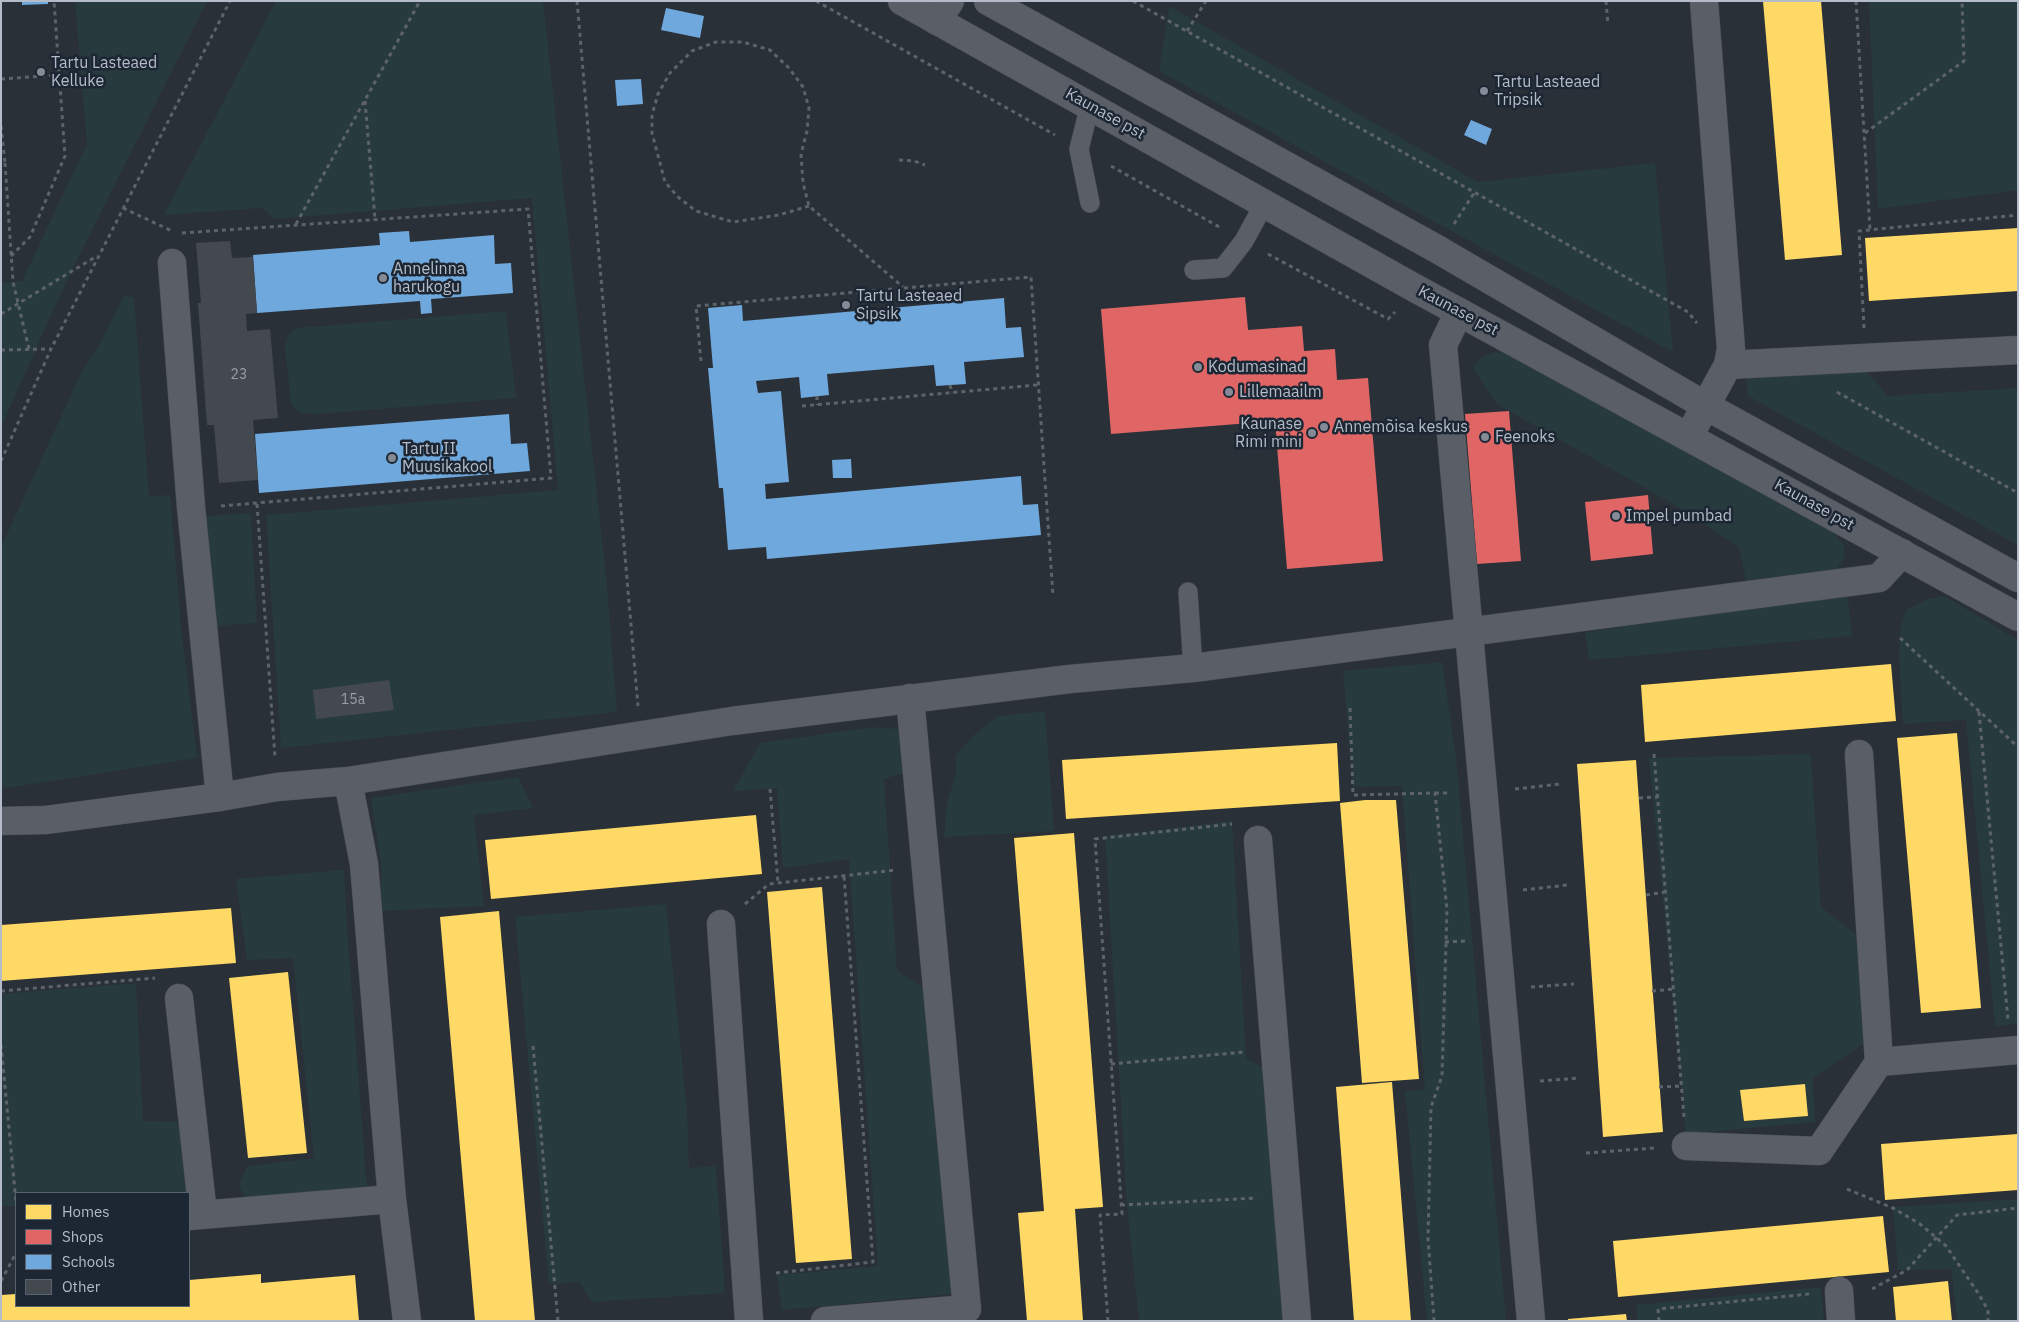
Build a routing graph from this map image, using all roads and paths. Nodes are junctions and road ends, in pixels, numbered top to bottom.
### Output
1 (54, 1) edge
2 (230, 1) edge
3 (420, 1) edge
4 (577, 1) edge
5 (816, 1) edge
6 (902, 1) edge
7 (988, 1) edge
8 (1133, 1) edge
9 (1206, 1) edge
10 (1606, 1) edge
11 (1704, 1) edge
12 (1856, 1) edge
13 (1962, 1) edge
14 (944, 11) edge
15 (1608, 25) dead end
16 (1187, 31) junction
17 (59, 76) junction
18 (1, 79) edge
19 (365, 101) junction
20 (1091, 106) junction
21 (1, 126) edge
22 (1864, 133) junction
23 (1079, 149) junction
24 (899, 160) dead end
25 (3, 163) edge
26 (925, 165) dead end
27 (1474, 193) junction
28 (1090, 203) dead end
29 (1264, 204) junction
30 (809, 206) junction
31 (123, 208) junction
32 (2018, 215) edge
33 (375, 219) junction
34 (296, 225) junction
35 (1452, 226) dead end
36 (1870, 230) junction
37 (98, 255) junction
38 (11, 256) junction
39 (172, 263) dead end
40 (1194, 270) dead end
41 (904, 288) junction
42 (18, 305) junction
43 (1459, 312) junction
44 (1688, 312) dead end
45 (1, 314) edge
46 (29, 349) junction
47 (51, 349) junction
48 (1, 350) edge
49 (2018, 350) edge
50 (1866, 358) junction
51 (701, 361) dead end
52 (1728, 365) junction
53 (950, 385) dead end
54 (1037, 385) junction
55 (952, 393) junction
56 (817, 396) dead end
57 (818, 405) junction
58 (802, 406) dead end
59 (1706, 406) junction
60 (1689, 436) junction
61 (1924, 442) dead end
62 (1, 461) edge
63 (2018, 493) edge
64 (257, 504) junction
65 (191, 507) junction
66 (1902, 553) junction
67 (2018, 578) edge
68 (1188, 592) dead end
69 (1053, 596) dead end
70 (2018, 617) edge
71 (1469, 632) junction
72 (1900, 638) dead end
73 (1193, 668) junction
74 (910, 698) junction
75 (1350, 708) dead end
76 (1979, 712) junction
77 (640, 736) junction
78 (2018, 747) edge
79 (1654, 754) dead end
80 (1859, 754) dead end
81 (348, 781) junction
82 (1560, 784) dead end
83 (278, 787) junction
84 (770, 789) dead end
85 (1483, 792) junction
86 (1658, 797) junction
87 (220, 798) junction
88 (1639, 798) dead end
89 (1, 821) edge
90 (1258, 840) joint
91 (926, 867) junction
92 (844, 876) junction
93 (778, 883) junction
94 (1567, 885) dead end
95 (1666, 892) junction
96 (1492, 893) junction
97 (1646, 895) dead end
98 (721, 924) joint
99 (1574, 984) dead end
100 (1674, 989) junction
101 (1501, 990) junction
102 (1, 991) edge
103 (1652, 991) dead end
104 (179, 998) joint
105 (1, 1045) edge
106 (533, 1046) dead end
107 (1275, 1050) junction
108 (2014, 1050) edge
109 (1879, 1062) junction
110 (1111, 1064) junction
111 (1580, 1078) dead end
112 (1509, 1084) junction
113 (1682, 1086) junction
114 (1659, 1087) dead end
115 (1686, 1146) junction
116 (1586, 1154) dead end
117 (1847, 1189) dead end
118 (15, 1192) edge
119 (1287, 1196) junction
120 (392, 1199) junction
121 (1121, 1205) junction
122 (2018, 1208) edge
123 (196, 1215) edge
124 (1936, 1237) junction
125 (15, 1255) edge
126 (746, 1276) junction
127 (1, 1281) edge
128 (1872, 1289) junction
129 (1839, 1292) junction
130 (1872, 1297) dead end
131 (407, 1321) edge
132 (558, 1321) edge
133 (749, 1321) edge
134 (825, 1321) edge
135 (1108, 1321) edge
136 (1297, 1321) edge
137 (1434, 1321) edge
138 (1531, 1321) edge
139 (1659, 1321) edge
140 (1841, 1321) edge
141 (1988, 1321) edge

1 - 17 path
2 - 31 path
3 - 19 path
4 - 77 path
5 - 23 path
6 - 14 street, Kaunase pst
7 - 59 street
8 - 16 path
9 - 16 path
10 - 15 path
11 - 52 street
12 - 22 path
13 - 22 path
14 - 20 street, Kaunase pst
16 - 27 path
17 - 18 path
17 - 38 path
19 - 33 path
19 - 34 path
20 - 23 lane
20 - 29 street, Kaunase pst
21 - 25 path
22 - 36 path
23 - 28 lane
24 - 26 path
25 - 38 path
27 - 35 path
27 - 44 path
29 - 40 lane
29 - 43 street, Kaunase pst
30 - 30 path
30 - 41 path
31 - 34 path
31 - 37 path
32 - 36 path
33 - 34 path
33 - 64 path
36 - 50 path
37 - 42 path
37 - 47 path
38 - 42 path
39 - 65 street
41 - 51 path
41 - 54 path
42 - 45 path
42 - 46 path
43 - 60 street, Kaunase pst
43 - 71 street
46 - 47 path
46 - 48 path
47 - 62 path
49 - 50 street
50 - 52 street
52 - 59 street
53 - 55 path
54 - 55 path
54 - 69 path
55 - 57 path
56 - 57 path
57 - 58 path
59 - 60 street
59 - 67 street
60 - 66 street, Kaunase pst
61 - 63 path
64 - 65 path
64 - 83 path
65 - 87 street
66 - 70 street, Kaunase pst
66 - 71 street
68 - 73 lane
71 - 73 street
71 - 85 street
72 - 76 path
73 - 74 street
74 - 77 street
74 - 91 street
75 - 137 path
76 - 78 path
76 - 108 path
77 - 81 street
79 - 86 path
80 - 109 street
81 - 83 street
81 - 120 street
82 - 85 path
83 - 87 street
84 - 93 path
85 - 96 street
86 - 88 path
86 - 95 path
87 - 89 street
90 - 107 street
90 - 110 path
91 - 92 path
91 - 134 street
92 - 93 path
92 - 126 path
93 - 98 path
94 - 96 path
95 - 97 path
95 - 100 path
96 - 101 street
98 - 126 street
99 - 101 path
100 - 103 path
100 - 113 path
101 - 112 street
102 - 104 path
104 - 123 street
105 - 118 path
106 - 132 path
107 - 110 path
107 - 119 street
108 - 109 street
109 - 115 street
110 - 121 path
111 - 112 path
112 - 138 street
113 - 114 path
113 - 115 path
115 - 116 path
117 - 124 path
119 - 121 path
119 - 136 street
120 - 123 street
120 - 131 street
121 - 135 path
122 - 124 path
124 - 128 path
124 - 141 path
125 - 127 path
126 - 133 street
128 - 129 path
128 - 130 path
129 - 139 path
129 - 140 street

